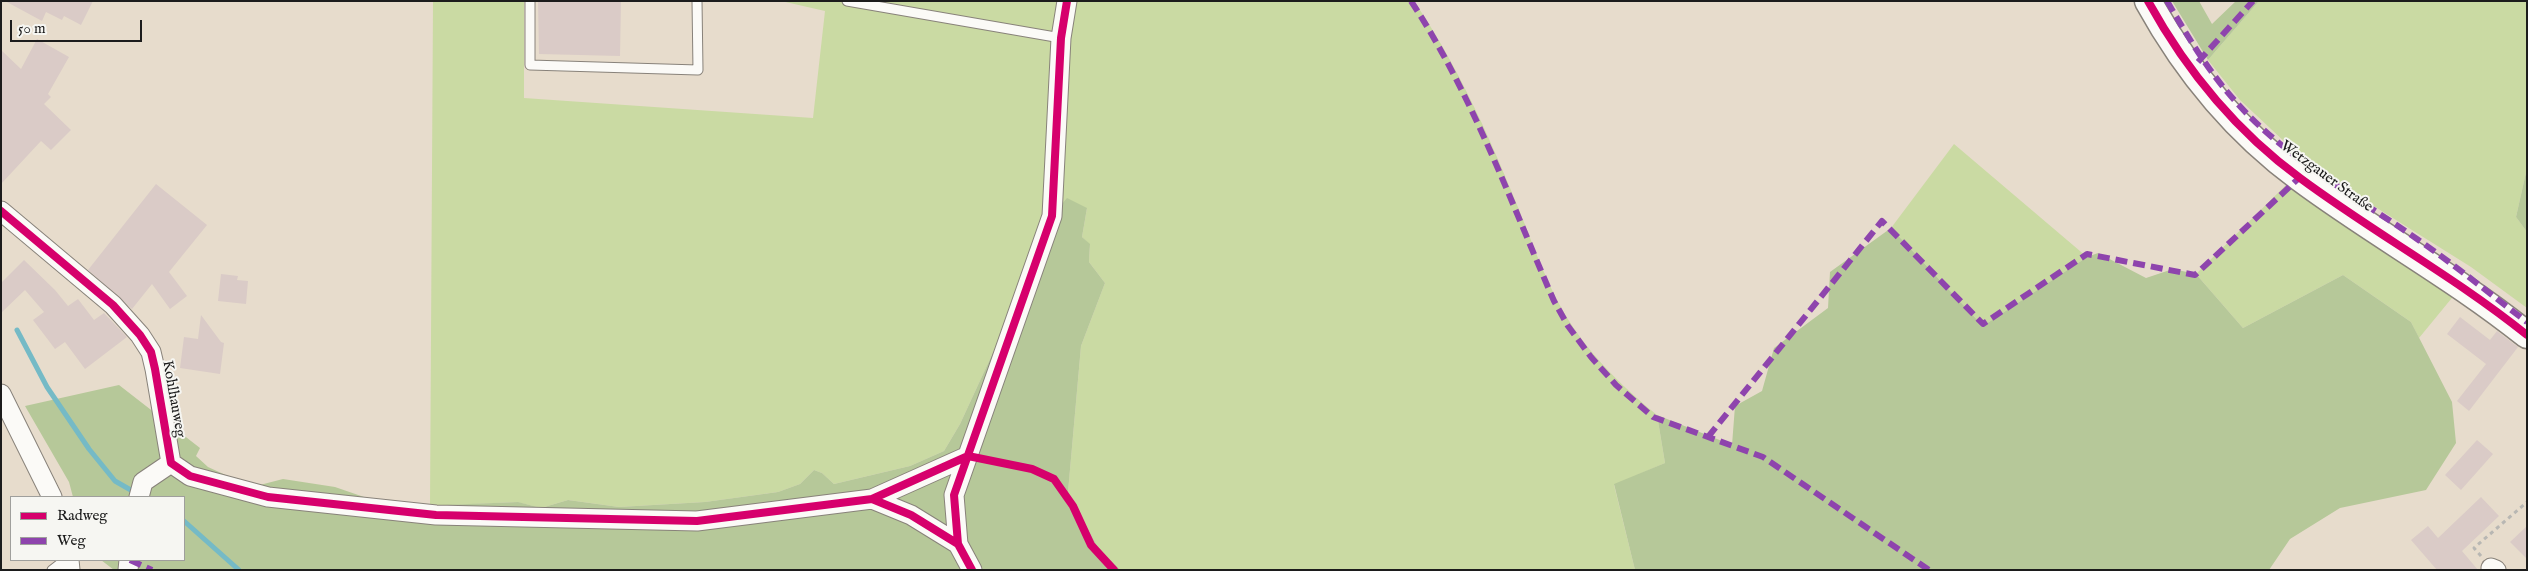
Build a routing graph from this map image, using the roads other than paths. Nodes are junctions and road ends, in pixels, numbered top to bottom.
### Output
1 (530, 1) edge
2 (697, 1) edge
3 (846, 1) edge
4 (1067, 1) edge
5 (2148, 1) edge
6 (1061, 38) junction
7 (1, 211) edge
8 (2527, 335) edge
9 (1, 394) edge
10 (968, 456) junction
11 (171, 463) junction
12 (141, 490) edge
13 (52, 496) edge
14 (872, 499) junction
15 (958, 544) junction
16 (64, 561) edge
17 (52, 570) edge
18 (972, 570) edge

1 - 2 lane
3 - 6 lane
4 - 6 street
5 - 8 street, Wetzgauer Straße
6 - 10 street
7 - 11 street, Kohlhauweg
9 - 13 street
10 - 14 street
10 - 15 street
11 - 12 street
11 - 14 street
14 - 15 street
15 - 18 street
16 - 17 lane

